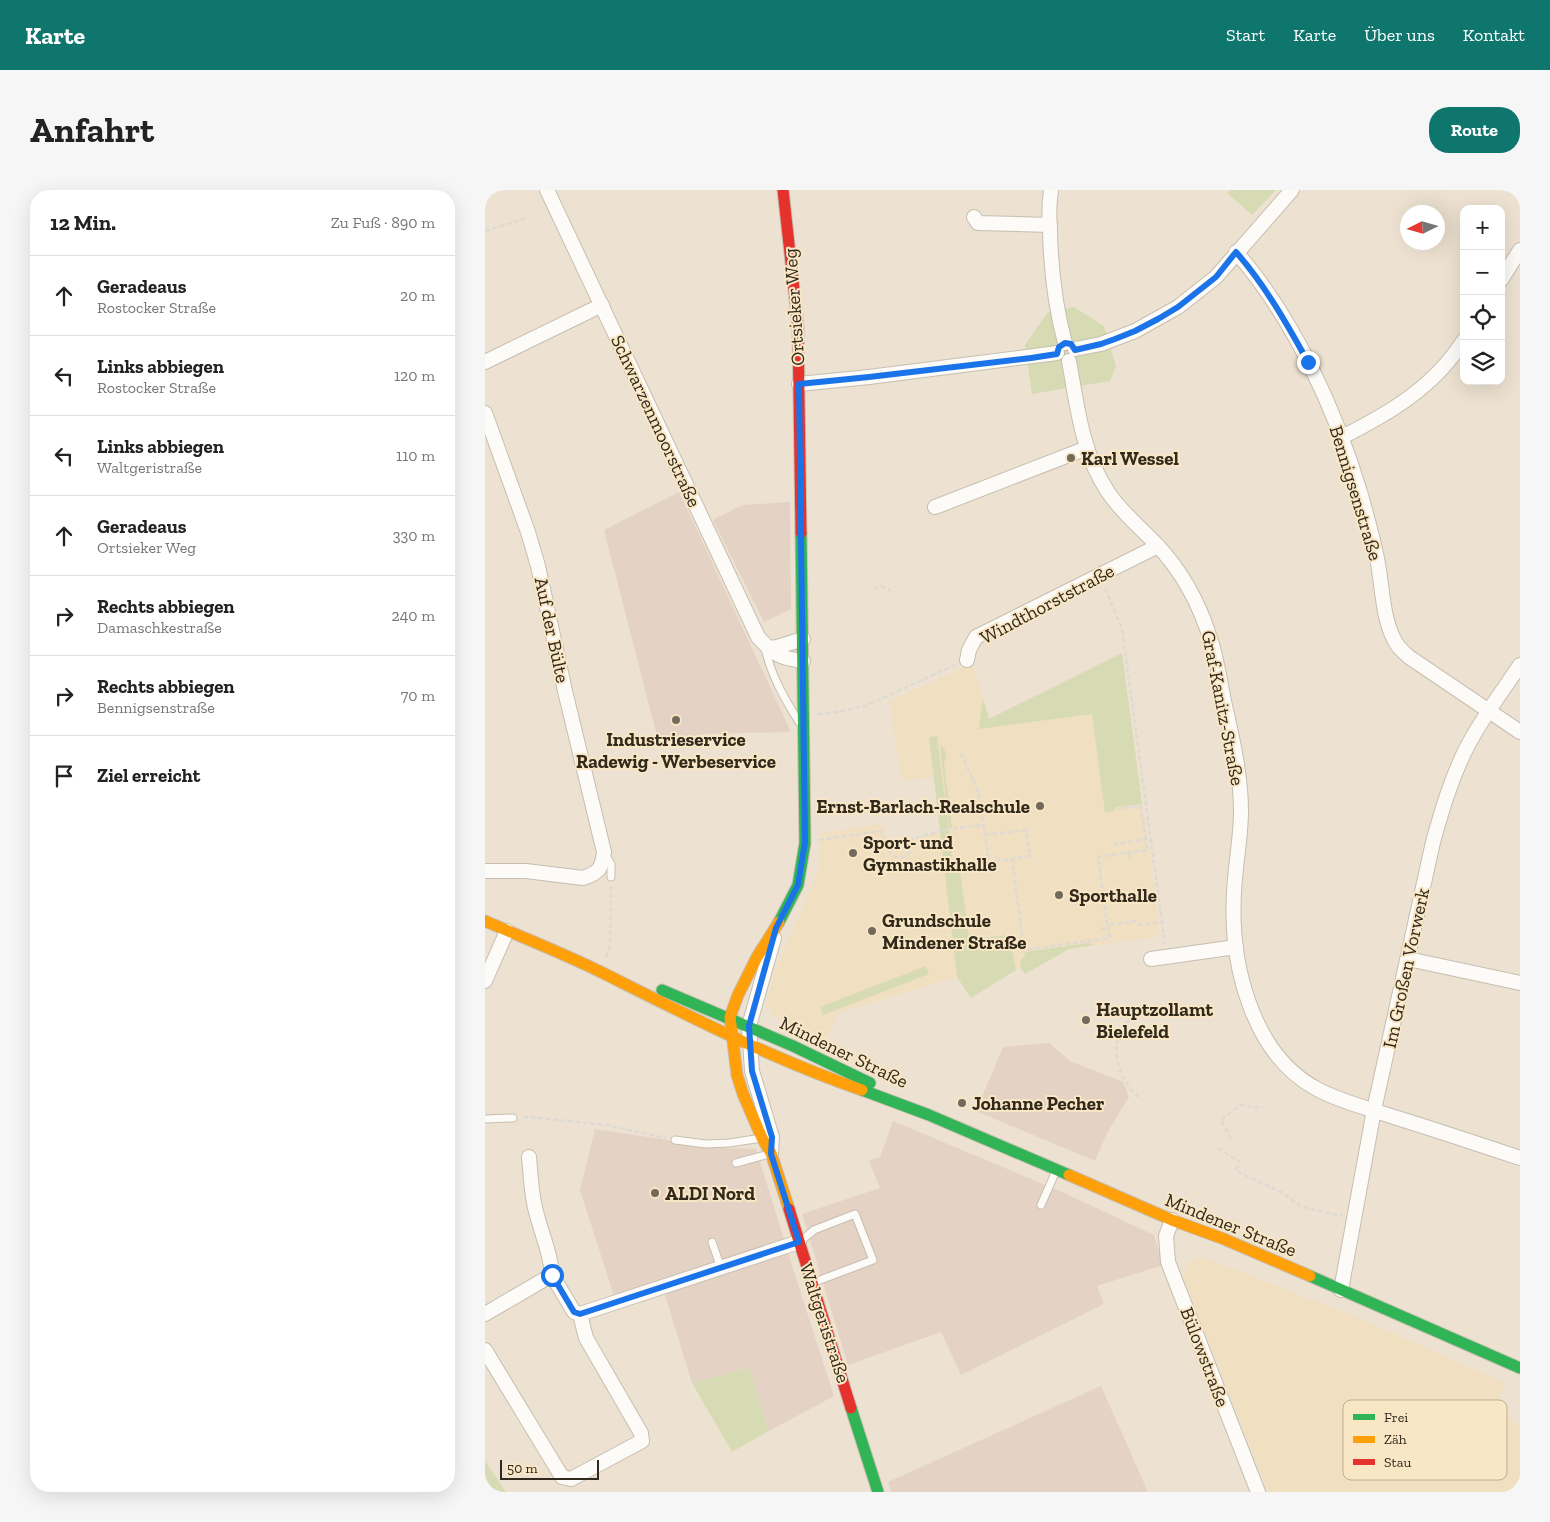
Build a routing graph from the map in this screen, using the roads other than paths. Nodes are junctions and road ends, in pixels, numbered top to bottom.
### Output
1 (547, 190) edge
2 (783, 190) edge
3 (1051, 190) edge
4 (1293, 190) edge
5 (974, 217) dead end
6 (1050, 225) junction
7 (1520, 250) edge
8 (1236, 252) junction
9 (1505, 274) edge
10 (602, 305) junction
11 (1460, 345) edge
12 (1066, 352) junction
13 (485, 362) edge
14 (799, 384) junction
15 (485, 413) edge
16 (1342, 437) junction
17 (1087, 448) junction
18 (935, 507) dead end
19 (1158, 546) junction
20 (803, 639) junction
21 (767, 646) junction
22 (967, 660) road end
23 (803, 662) junction
24 (1520, 665) edge
25 (1489, 711) junction
26 (804, 731) junction
27 (1520, 732) edge
28 (604, 852) junction
29 (485, 871) edge
30 (611, 877) road end
31 (485, 921) edge
32 (776, 928) junction
33 (507, 931) junction
34 (1236, 947) junction
35 (1151, 959) dead end
36 (1408, 959) junction
37 (601, 972) junction
38 (485, 981) edge
39 (1520, 983) edge
40 (730, 1018) junction
41 (749, 1026) junction
42 (732, 1034) junction
43 (750, 1043) junction
44 (1375, 1110) junction
45 (929, 1115) junction
46 (513, 1118) road end
47 (485, 1119) edge
48 (767, 1138) junction
49 (675, 1140) road end
50 (771, 1154) junction
51 (529, 1157) dead end
52 (1520, 1158) edge
53 (736, 1163) dead end
54 (1057, 1170) junction
55 (1041, 1205) dead end
56 (1172, 1220) junction
57 (712, 1242) dead end
58 (799, 1242) junction
59 (721, 1268) junction
60 (552, 1275) junction
61 (812, 1283) junction
62 (1341, 1290) junction
63 (485, 1314) edge
64 (580, 1314) junction
65 (485, 1350) edge
66 (1520, 1368) edge
67 (878, 1492) edge
68 (1258, 1492) edge

1 - 10 street, Schwarzenmoorstraße
2 - 14 street, Ortsieker Weg
3 - 6 street, Graf-Kanitz-Straße
4 - 8 street
5 - 6 street
6 - 12 street, Graf-Kanitz-Straße
7 - 9 street
8 - 12 street
8 - 16 street, Bennigsenstraße
10 - 13 street
10 - 21 street, Schwarzenmoorstraße
11 - 16 street
12 - 14 street
12 - 17 street, Graf-Kanitz-Straße
14 - 20 street, Ortsieker Weg
15 - 28 street, Auf der Bülte
16 - 25 street, Bennigsenstraße
17 - 18 street
17 - 19 street, Graf-Kanitz-Straße
19 - 22 street, Windthorststraße
19 - 34 street, Graf-Kanitz-Straße
20 - 21 street
20 - 23 street, Ortsieker Weg
21 - 23 street, Schwarzenmoorstraße
21 - 26 lane
23 - 26 street, Ortsieker Weg
24 - 25 street, Im Großen Vorwerk
25 - 27 street, Bennigsenstraße
25 - 36 street, Im Großen Vorwerk
26 - 32 street, Ortsieker Weg
28 - 29 street
28 - 30 lane, Auf der Bülte
31 - 33 street, Mindener Straße
32 - 40 street, Ortsieker Weg
32 - 41 street, Ortsieker Weg
33 - 37 street, Mindener Straße
33 - 38 street
34 - 35 street
34 - 44 street, Graf-Kanitz-Straße
36 - 39 street
36 - 44 street, Im Großen Vorwerk
37 - 40 street, Mindener Straße
37 - 42 street, Mindener Straße
40 - 41 street, Mindener Straße
40 - 42 street, Ortsieker Weg
41 - 43 street, Waltgeristraße
41 - 45 street, Mindener Straße
42 - 43 street, Mindener Straße
42 - 48 street, Waltgeristraße
43 - 45 street, Mindener Straße
43 - 48 street, Waltgeristraße
44 - 52 street, Graf-Kanitz-Straße
44 - 62 street, Im Großen Vorwerk
45 - 54 street, Mindener Straße
46 - 47 lane
48 - 49 lane
48 - 50 street, Waltgeristraße
50 - 53 lane
50 - 58 street, Waltgeristraße
51 - 60 street
54 - 55 lane
54 - 56 street, Mindener Straße
56 - 62 street, Mindener Straße
56 - 68 street, Bülowstraße
57 - 59 lane
58 - 59 street
58 - 61 street, Waltgeristraße
58 - 61 lane
59 - 64 street
60 - 63 street
60 - 64 street
61 - 67 street, Waltgeristraße
62 - 66 street, Mindener Straße
64 - 65 street

